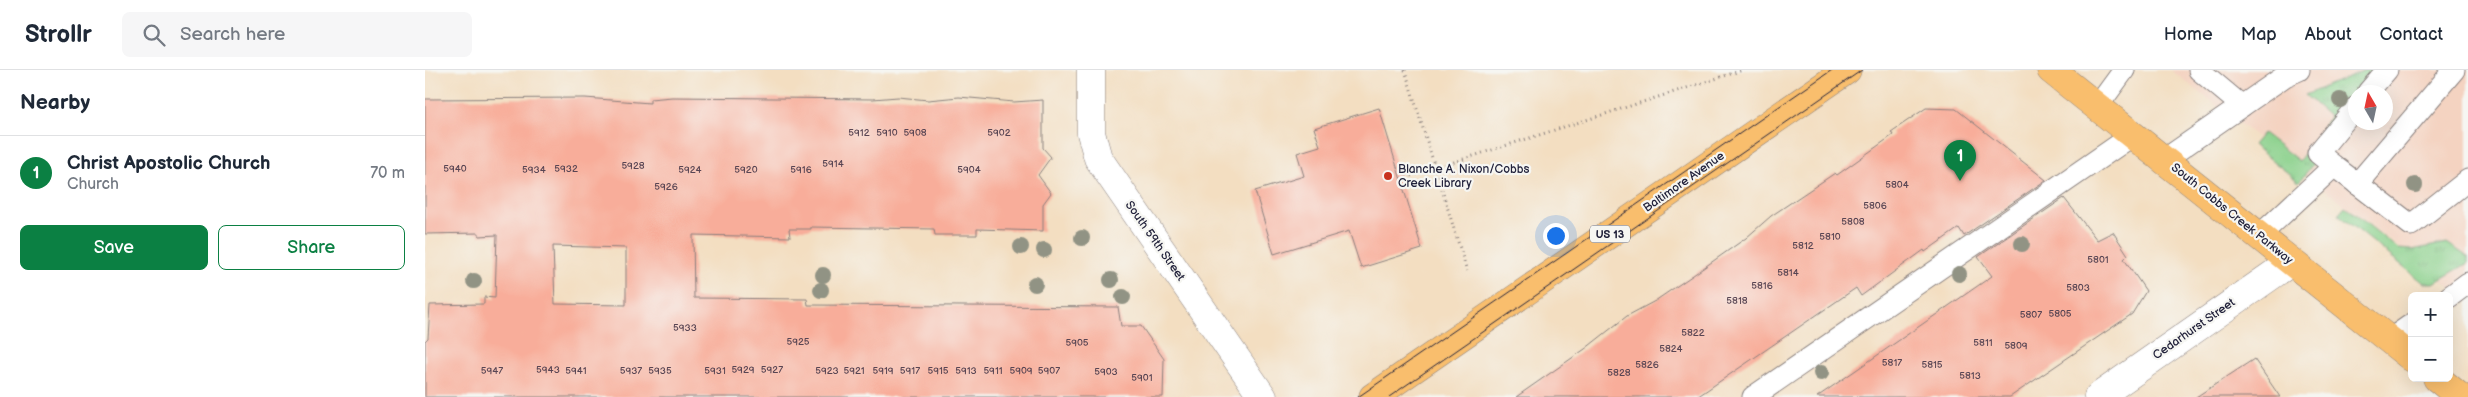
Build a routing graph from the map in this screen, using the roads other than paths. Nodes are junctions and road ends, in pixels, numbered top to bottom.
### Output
1 (1091, 70) edge
2 (1847, 70) edge
3 (2051, 70) edge
4 (2124, 70) edge
5 (2199, 70) edge
6 (2299, 70) edge
7 (2387, 70) edge
8 (2453, 70) edge
9 (2374, 85) edge
10 (2241, 106) junction
11 (2097, 107) junction
12 (2348, 116) edge
13 (2133, 135) junction
14 (2164, 160) junction
15 (2334, 166) junction
16 (2468, 180) edge
17 (2357, 184) junction
18 (2259, 236) junction
19 (2291, 262) junction
20 (2468, 283) edge
21 (2453, 294) edge
22 (2408, 327) edge
23 (2389, 340) junction
24 (2408, 355) edge
25 (2442, 382) edge
26 (1263, 397) edge
27 (1373, 397) edge
28 (1753, 397) edge
29 (2098, 397) edge
30 (2460, 397) edge

1 - 26 street, South 59th Street
2 - 27 main road, Baltimore Avenue / US 13
3 - 11 main road, South Cobbs Creek Parkway
4 - 11 lane
5 - 10 lane
6 - 10 lane
7 - 9 lane
8 - 17 lane
10 - 14 lane
11 - 13 main road, South Cobbs Creek Parkway
12 - 15 lane
13 - 14 main road, South Cobbs Creek Parkway
13 - 28 lane
14 - 18 main road, South Cobbs Creek Parkway
15 - 17 lane
15 - 18 lane
16 - 17 lane
18 - 19 main road, South Cobbs Creek Parkway
19 - 23 main road, South Cobbs Creek Parkway
19 - 29 street, Cedarhurst Street
20 - 21 lane
22 - 23 lane
23 - 24 main road, South Cobbs Creek Parkway
25 - 30 main road

